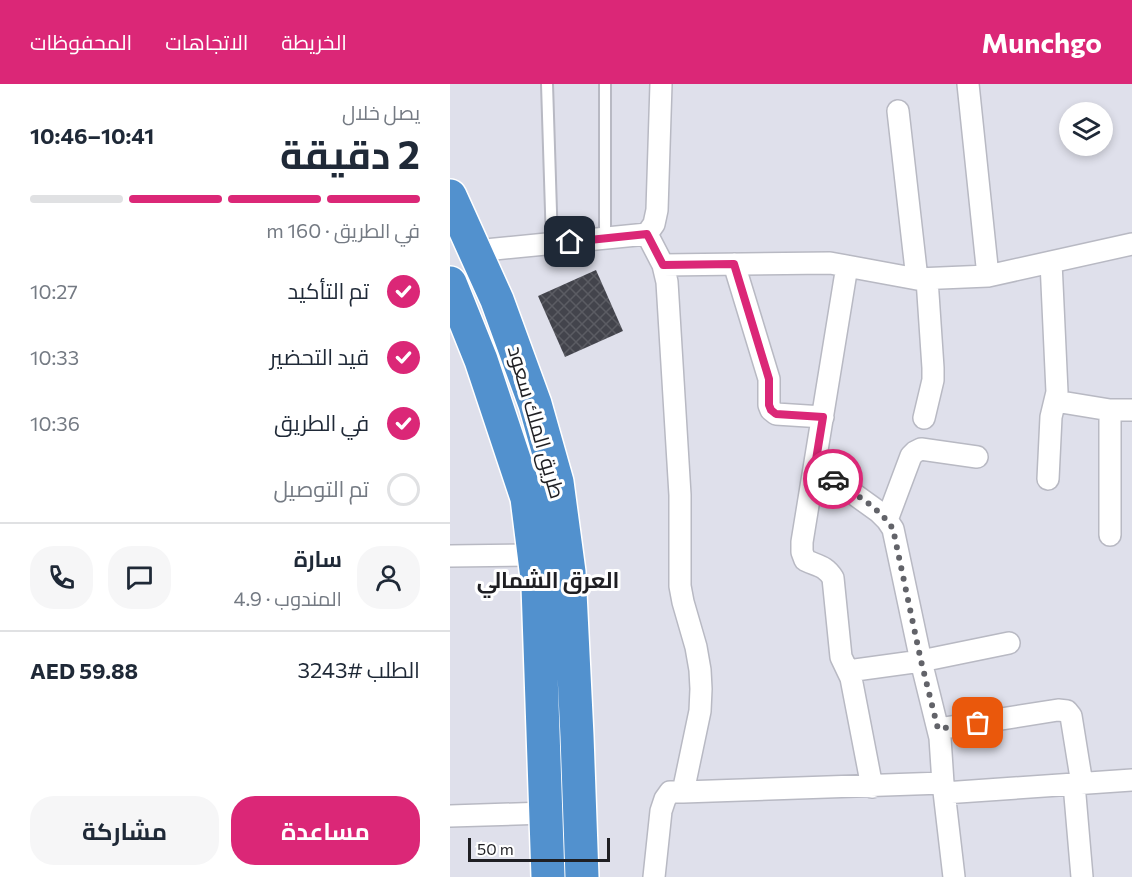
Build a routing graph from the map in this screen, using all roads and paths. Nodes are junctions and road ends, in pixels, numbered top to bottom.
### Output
1 (547, 84) edge
2 (605, 84) edge
3 (661, 84) edge
4 (968, 84) edge
5 (898, 111) dead end
6 (450, 196) edge
7 (647, 234) junction
8 (605, 238) junction
9 (552, 243) junction
10 (1132, 244) edge
11 (475, 251) junction
12 (1051, 262) junction
13 (734, 264) junction
14 (663, 265) junction
15 (847, 266) junction
16 (988, 276) junction
17 (922, 279) junction
18 (450, 283) edge
19 (1055, 401) junction
20 (1110, 410) junction
21 (1132, 410) edge
22 (823, 417) junction
23 (924, 418) dead end
24 (977, 457) dead end
25 (815, 466) junction
26 (1048, 479) dead end
27 (887, 520) junction
28 (1110, 535) dead end
29 (534, 555) junction
30 (450, 556) edge
31 (1009, 643) dead end
32 (921, 661) junction
33 (848, 671) junction
34 (938, 729) junction
35 (1132, 780) edge
36 (1078, 784) junction
37 (872, 786) junction
38 (943, 788) junction
39 (683, 792) junction
40 (546, 813) junction
41 (450, 816) edge
42 (548, 877) edge
43 (582, 877) edge
44 (654, 877) edge
45 (954, 877) edge
46 (1082, 877) edge

1 - 9 lane
2 - 8 lane
3 - 7 street
4 - 16 street
5 - 17 street
6 - 11 highway, طريق الملك سعود
7 - 8 street
7 - 14 street
8 - 9 street
9 - 11 street
10 - 12 street
11 - 43 highway, طريق الملك سعود
12 - 16 street
12 - 19 street
13 - 14 street
13 - 15 street
13 - 22 street
14 - 39 street
15 - 17 street
15 - 22 street
16 - 17 street
17 - 23 street
18 - 29 highway, طريق الملك سعود
19 - 20 street
19 - 26 street
20 - 21 street
20 - 28 street
22 - 25 street
24 - 27 street
25 - 27 street
25 - 33 street
27 - 32 street
29 - 30 street
29 - 40 highway, طريق الملك سعود
31 - 32 street
32 - 33 street
32 - 34 street
33 - 37 street
34 - 36 street
34 - 38 street
35 - 36 street
36 - 38 street
36 - 46 street
37 - 38 street
37 - 39 street
38 - 45 street
39 - 44 street
40 - 41 street
40 - 42 highway, طريق الملك سعود

